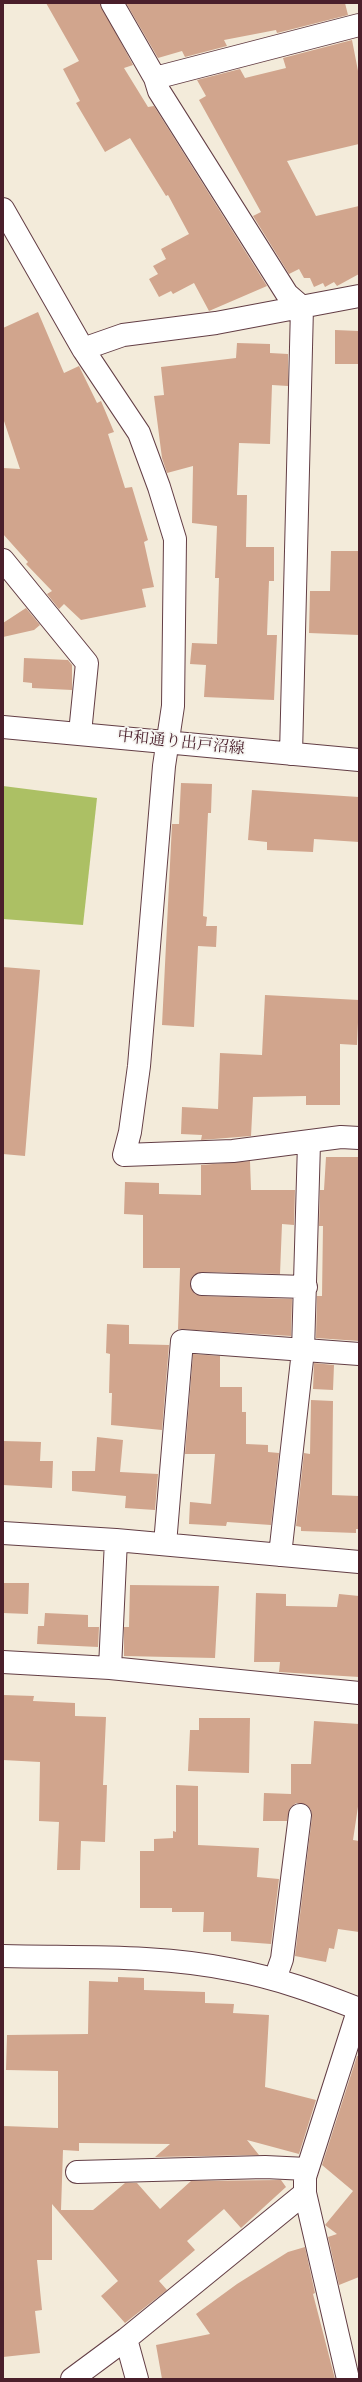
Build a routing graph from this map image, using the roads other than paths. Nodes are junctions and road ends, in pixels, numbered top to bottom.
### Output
1 (112, 3) edge
2 (359, 24) edge
3 (155, 78) junction
4 (3, 209) edge
5 (359, 296) edge
6 (302, 307) junction
7 (82, 349) junction
8 (3, 560) edge
9 (3, 727) edge
10 (80, 733) junction
11 (166, 743) junction
12 (291, 754) junction
13 (359, 760) edge
14 (359, 1138) edge
15 (309, 1143) junction
16 (202, 1284) dead end
17 (306, 1287) junction
18 (303, 1351) junction
19 (359, 1354) edge
20 (3, 1533) edge
21 (116, 1540) junction
22 (164, 1544) junction
23 (280, 1555) junction
24 (359, 1562) edge
25 (3, 1662) edge
26 (110, 1668) junction
27 (359, 1693) edge
28 (300, 1815) dead end
29 (3, 1956) edge
30 (275, 1979) junction
31 (359, 2008) edge
32 (307, 2169) junction
33 (77, 2172) dead end
34 (305, 2193) junction
35 (126, 2338) junction
36 (72, 2379) edge
37 (138, 2379) edge
38 (348, 2379) edge

1 - 3 street
2 - 3 street
3 - 6 street
4 - 7 street
5 - 6 street
6 - 7 street
6 - 12 street
7 - 11 street
8 - 10 street
9 - 10 street, 中和通り出戸沼線
10 - 11 street, 中和通り出戸沼線
11 - 12 street, 中和通り出戸沼線
11 - 15 street
12 - 13 street, 中和通り出戸沼線
14 - 15 street
15 - 17 street
16 - 17 street
17 - 18 street
18 - 19 street
18 - 22 street
18 - 23 street
20 - 21 street
21 - 22 street
21 - 26 street
22 - 23 street
23 - 24 street
25 - 26 street
26 - 27 street
28 - 30 street
29 - 30 street
30 - 31 street
31 - 32 street
32 - 33 street
32 - 34 street
34 - 35 street
34 - 38 street
35 - 36 street
35 - 37 street

